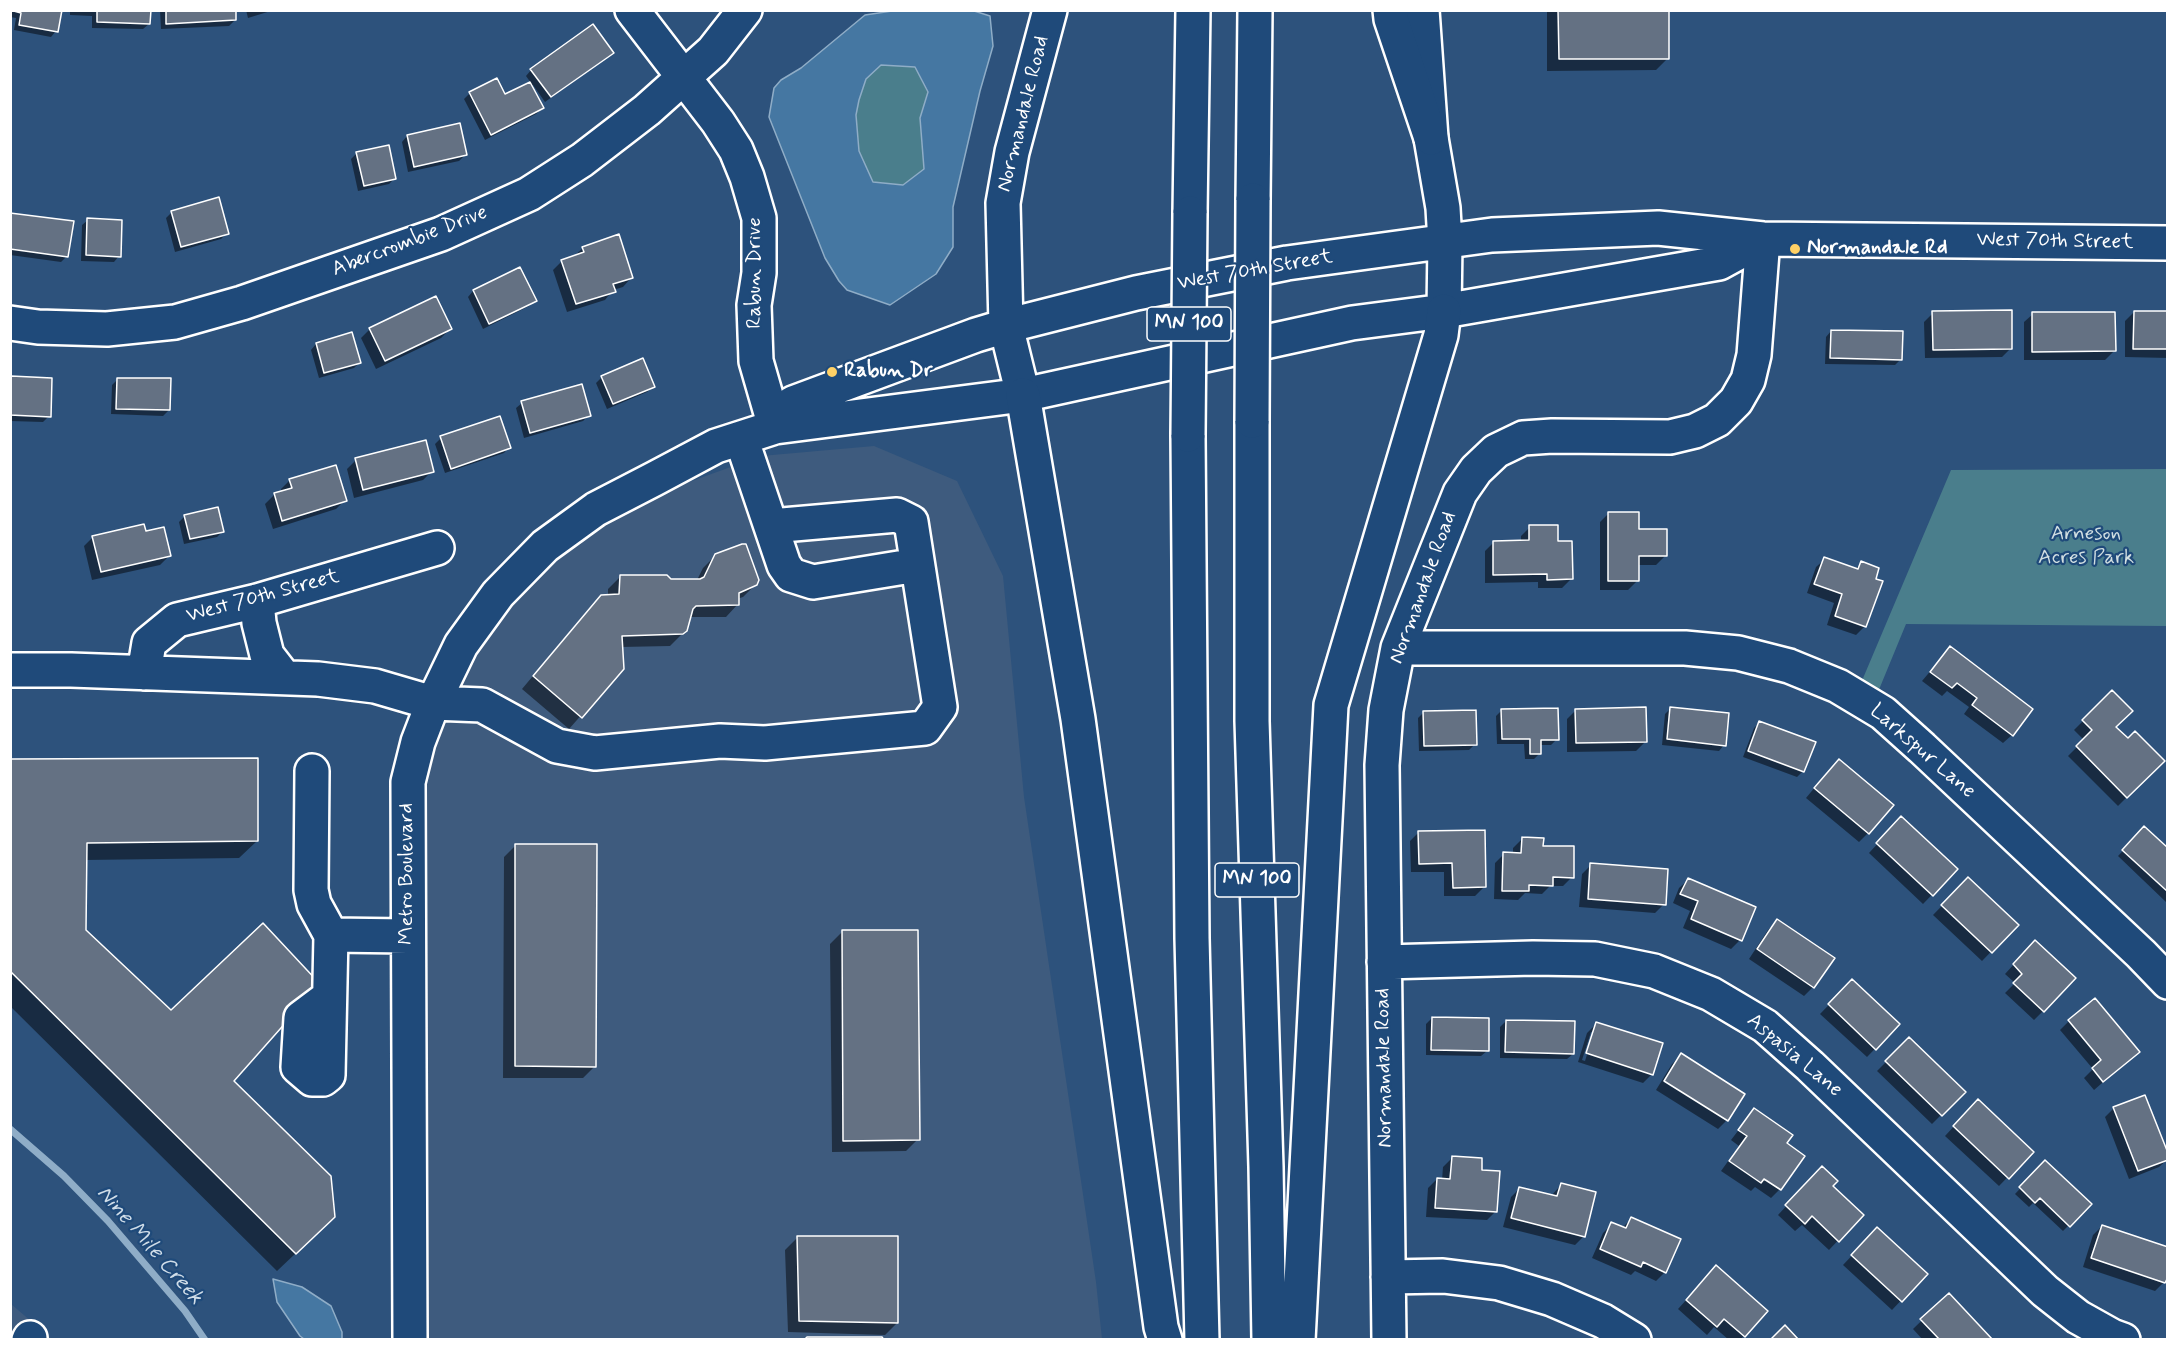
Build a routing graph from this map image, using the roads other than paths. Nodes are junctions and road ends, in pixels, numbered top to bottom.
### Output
1 (632, 10) edge
2 (745, 10) edge
3 (1050, 10) edge
4 (1192, 10) edge
5 (1255, 10) edge
6 (1390, 10) edge
7 (1422, 10) edge
8 (684, 78) junction
9 (1431, 138) junction
10 (1763, 239) junction
11 (1445, 243) junction
12 (2168, 243) edge
13 (1444, 311) junction
14 (10, 323) edge
15 (1006, 326) junction
16 (1023, 395) junction
17 (775, 427) junction
18 (741, 438) junction
19 (771, 526) junction
20 (437, 548) dead end
21 (917, 566) junction
22 (257, 601) junction
23 (1398, 648) junction
24 (10, 670) edge
25 (144, 673) junction
26 (284, 677) junction
27 (433, 703) junction
28 (312, 771) dead end
29 (331, 935) junction
30 (408, 936) junction
31 (1384, 962) junction
32 (2168, 982) edge
33 (329, 997) dead end
34 (1388, 1277) junction
35 (410, 1340) edge
36 (1165, 1340) edge
37 (1202, 1340) edge
38 (1269, 1340) edge
39 (1298, 1340) edge
40 (1389, 1340) edge
41 (1634, 1340) edge
42 (2123, 1340) edge

1 - 8 main road, Rabun Drive
2 - 8 main road, Abercrombie Drive
3 - 15 main road, Normandale Road
4 - 37 main road, MN 100, bridge
5 - 38 main road, MN 100, bridge
6 - 9 main road
7 - 9 main road
8 - 14 main road, Abercrombie Drive
8 - 17 main road, Rabun Drive
9 - 11 main road
10 - 11 main road, West 70th Street
10 - 12 main road, West 70th Street
10 - 13 main road, West 70th Street
10 - 23 main road, Normandale Road
11 - 13 main road
11 - 15 main road, West 70th Street
13 - 16 main road, West 70th Street
13 - 39 main road
15 - 16 main road, Normandale Road
15 - 17 main road, West 70th Street
16 - 17 main road, West 70th Street
16 - 36 main road, Normandale Road
17 - 18 main road, West 70th Street
18 - 19 main road
18 - 27 main road, West 70th Street
19 - 21 main road
19 - 21 main road
20 - 22 main road, West 70th Street
21 - 27 main road
22 - 25 main road, West 70th Street
22 - 26 main road
23 - 31 main road, Normandale Road
23 - 32 main road, Larkspur Lane
24 - 25 main road
25 - 26 main road
26 - 27 main road
27 - 30 main road, Metro Boulevard
28 - 29 main road
29 - 30 main road
29 - 33 main road
30 - 35 main road, Metro Boulevard
31 - 34 main road, Normandale Road
31 - 42 main road, Aspasia Lane
34 - 40 main road, Normandale Road
34 - 41 main road

